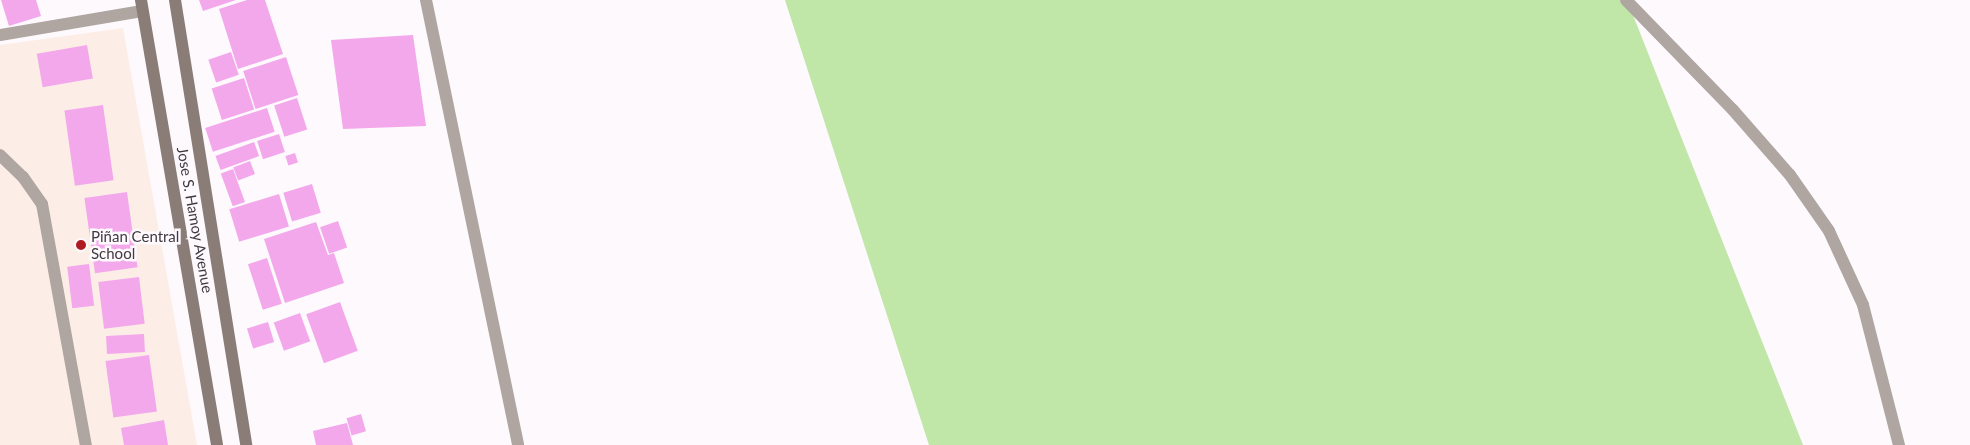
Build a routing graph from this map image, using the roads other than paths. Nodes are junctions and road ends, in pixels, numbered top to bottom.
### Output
1 (175, 0) edge
2 (426, 0) edge
3 (1626, 0) edge
4 (141, 6) edge
5 (0, 34) edge
6 (0, 155) edge
7 (86, 445) edge
8 (217, 445) edge
9 (246, 445) edge
10 (518, 445) edge
11 (1899, 445) edge

1 - 9 main road, Jose S. Hamoy Avenue
2 - 10 street
3 - 11 street
4 - 5 street
4 - 8 main road, Jose S. Hamoy Avenue
6 - 7 street

